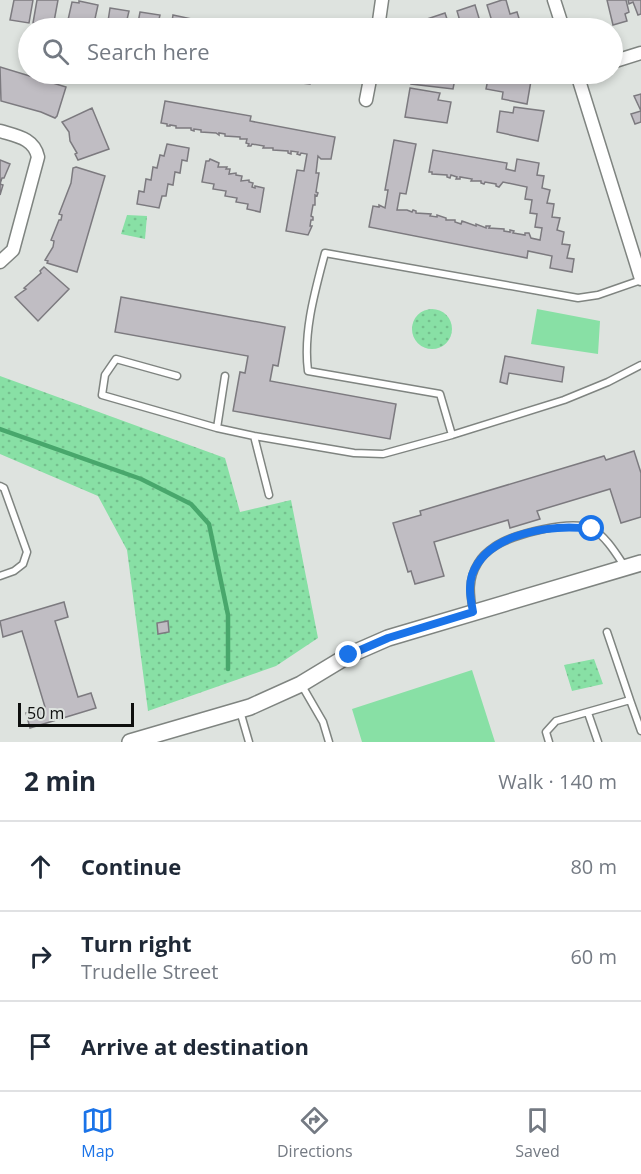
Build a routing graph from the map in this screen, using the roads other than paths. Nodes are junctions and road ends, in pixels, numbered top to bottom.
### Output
1 (382, 0) edge
2 (554, 0) edge
3 (379, 18) edge
4 (560, 18) edge
5 (641, 53) edge
6 (623, 59) edge
7 (368, 84) edge
8 (580, 84) edge
9 (366, 100) dead end
10 (0, 131) edge
11 (636, 245) edge
12 (0, 262) edge
13 (641, 279) edge
14 (641, 365) edge
15 (177, 376) dead end
16 (225, 376) dead end
17 (217, 428) junction
18 (452, 435) junction
19 (254, 436) junction
20 (0, 486) edge
21 (269, 495) dead end
22 (641, 563) edge
23 (625, 568) junction
24 (0, 576) edge
25 (473, 612) junction
26 (607, 632) dead end
27 (301, 684) junction
28 (630, 700) junction
29 (240, 711) junction
30 (588, 713) junction
31 (641, 731) edge
32 (130, 742) edge
33 (249, 742) edge
34 (329, 742) edge
35 (549, 742) edge
36 (598, 742) edge

1 - 3 street
2 - 4 street
5 - 6 street
7 - 9 street
8 - 11 street
10 - 12 street
11 - 13 street
13 - 18 lane
14 - 18 lane
15 - 17 lane
16 - 17 lane
17 - 19 lane
18 - 19 lane
19 - 21 lane
20 - 24 lane
22 - 23 street
23 - 25 street
23 - 25 lane
25 - 27 street
26 - 28 lane
27 - 29 street
27 - 34 lane
28 - 30 lane
28 - 31 lane
29 - 32 street
29 - 33 lane
30 - 35 lane
30 - 36 lane

